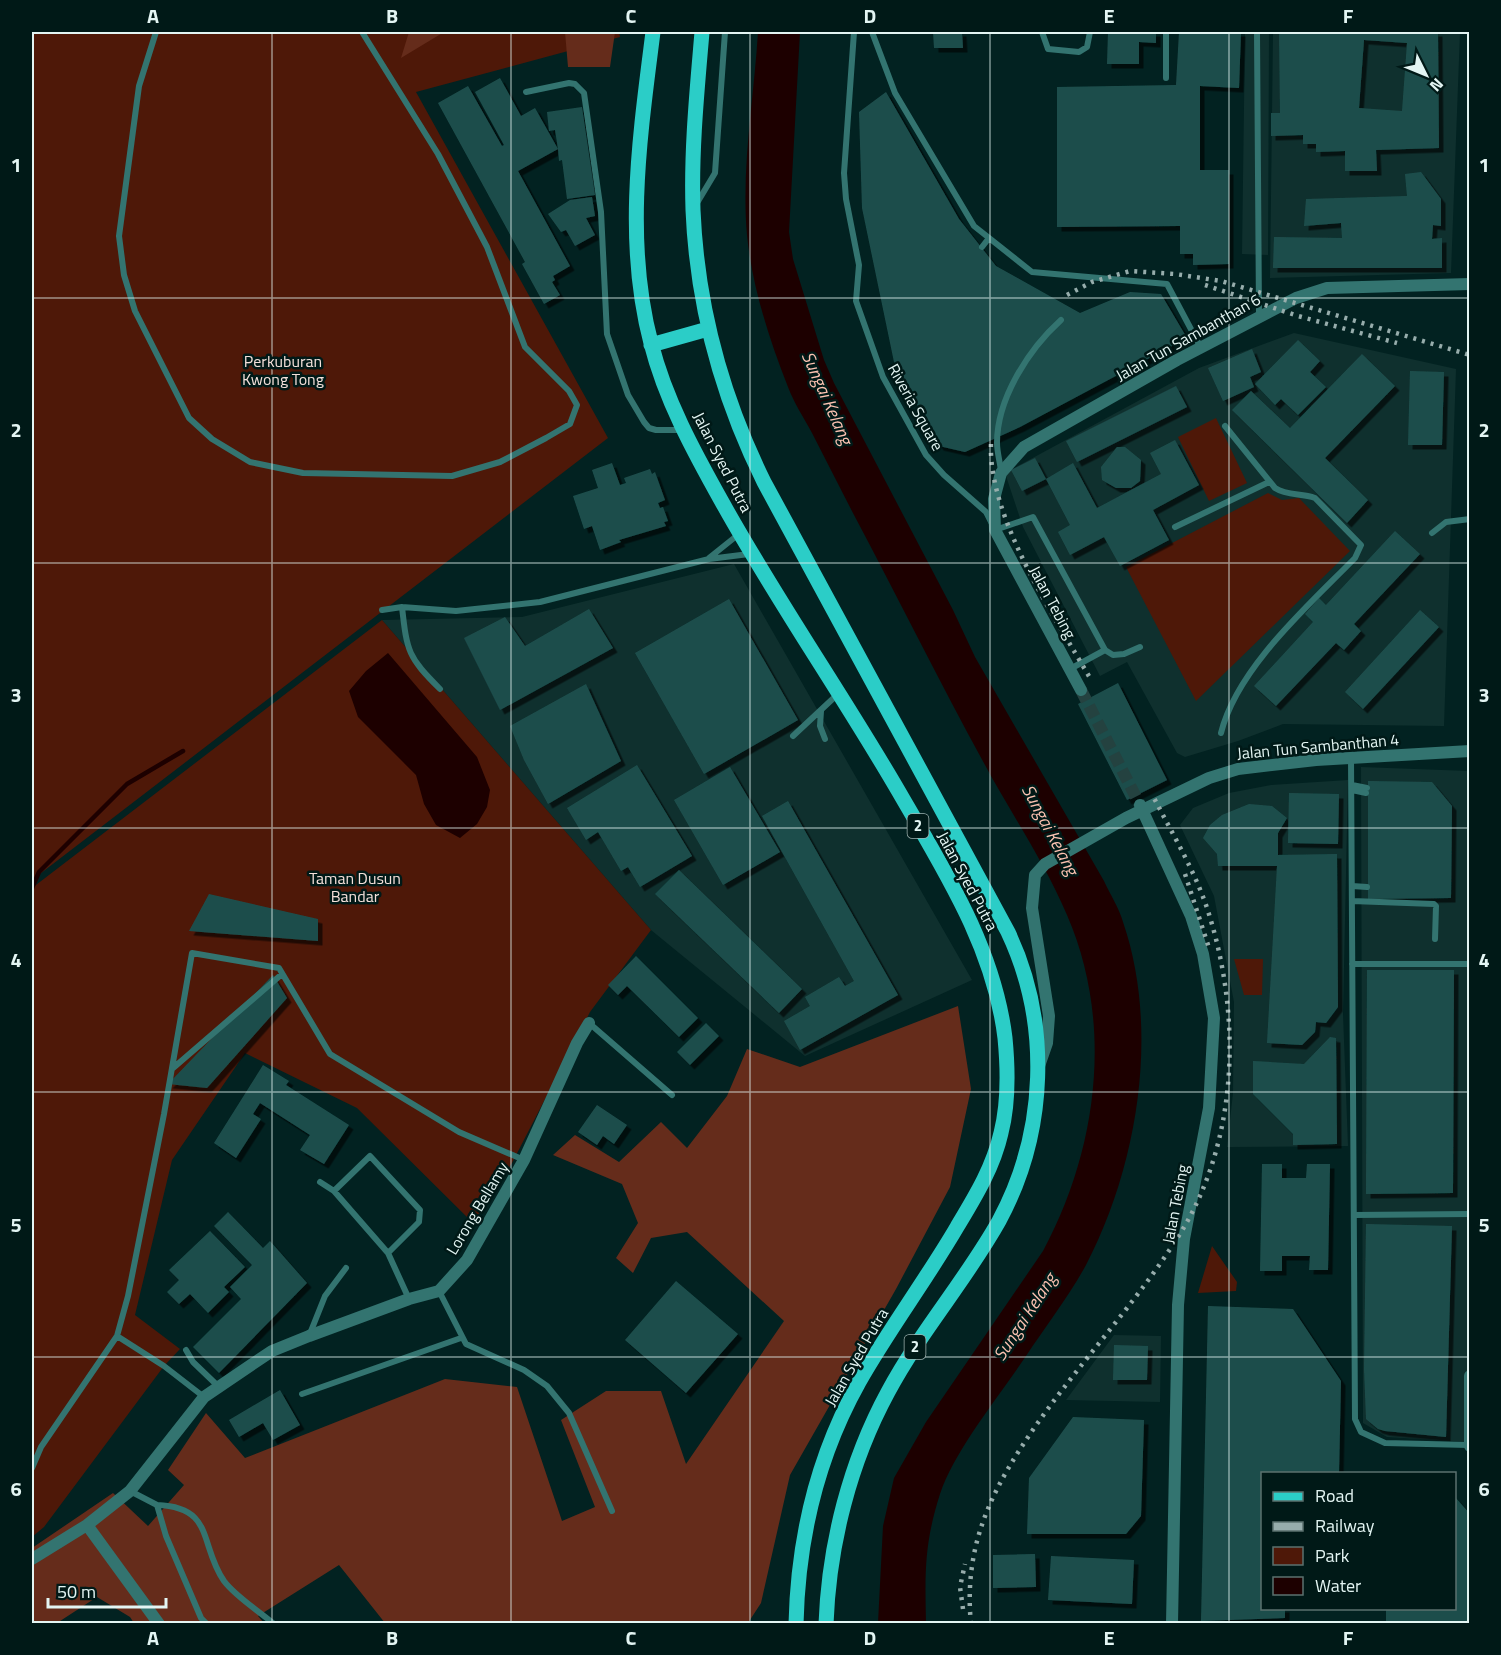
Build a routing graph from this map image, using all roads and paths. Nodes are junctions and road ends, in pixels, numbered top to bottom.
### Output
1 (156, 32) edge
2 (362, 32) edge
3 (653, 32) edge
4 (702, 32) edge
5 (725, 32) edge
6 (854, 32) edge
7 (872, 32) edge
8 (1042, 32) edge
9 (1090, 32) edge
10 (1166, 32) edge
11 (1257, 32) edge
12 (1166, 78) dead end
13 (526, 92) dead end
14 (693, 209) junction
15 (989, 238) junction
16 (982, 247) dead end
17 (1032, 272) junction
18 (1026, 277) dead end
19 (1470, 284) edge
20 (1259, 316) junction
21 (1061, 321) dead end
22 (708, 329) junction
23 (651, 345) junction
24 (1201, 348) junction
25 (1225, 426) dead end
26 (684, 430) junction
27 (1001, 473) junction
28 (1269, 482) junction
29 (1470, 519) edge
30 (1175, 527) dead end
31 (995, 530) junction
32 (1432, 533) dead end
33 (740, 534) junction
34 (752, 554) junction
35 (709, 559) junction
36 (402, 608) junction
37 (382, 610) dead end
38 (1140, 646) dead end
39 (1105, 650) junction
40 (1070, 669) junction
41 (440, 689) dead end
42 (1081, 690) tunnel mouth
43 (839, 692) junction
44 (821, 711) junction
45 (1221, 733) dead end
46 (793, 736) dead end
47 (825, 739) dead end
48 (1470, 751) edge
49 (1351, 758) junction
50 (1352, 788) junction
51 (1367, 790) dead end
52 (1141, 808) junction
53 (1352, 886) junction
54 (1367, 887) dead end
55 (1352, 901) junction
56 (1435, 939) dead end
57 (1352, 964) junction
58 (1470, 964) edge
59 (282, 974) junction
60 (590, 1023) joint
61 (171, 1069) junction
62 (1038, 1070) junction
63 (672, 1095) dead end
64 (524, 1160) junction
65 (320, 1182) dead end
66 (334, 1191) junction
67 (1470, 1214) edge
68 (1354, 1215) junction
69 (388, 1252) junction
70 (346, 1268) dead end
71 (439, 1292) junction
72 (409, 1299) junction
73 (117, 1336) junction
74 (309, 1336) junction
75 (461, 1338) junction
76 (186, 1350) dead end
77 (1470, 1376) edge
78 (219, 1387) junction
79 (302, 1394) dead end
80 (204, 1397) junction
81 (1469, 1446) edge
82 (32, 1468) edge
83 (130, 1491) junction
84 (157, 1505) junction
85 (612, 1511) dead end
86 (87, 1525) junction
87 (32, 1559) edge
88 (159, 1623) edge
89 (207, 1623) edge
90 (274, 1623) edge
91 (796, 1623) edge
92 (826, 1623) edge
93 (1172, 1623) edge

1 - 2 lane
3 - 23 main road, Jalan Syed Putra / 2
4 - 14 main road, Jalan Syed Putra / 2
5 - 14 lane
6 - 31 lane, Riveria Square
7 - 15 lane
8 - 9 lane
10 - 12 lane
11 - 20 lane
13 - 26 lane
14 - 22 main road, Jalan Syed Putra / 2
15 - 16 lane
15 - 17 lane
17 - 18 lane
17 - 24 lane
19 - 20 street, Jalan Tun Sambanthan 6
20 - 24 street, Jalan Tun Sambanthan 6
21 - 27 lane
22 - 23 main road
22 - 62 main road, Jalan Syed Putra / 2
23 - 26 main road, Jalan Syed Putra / 2
24 - 27 street, Jalan Tun Sambanthan 6
25 - 28 lane
26 - 33 main road, Jalan Syed Putra / 2
27 - 31 street, Jalan Tun Sambanthan 6
28 - 30 lane
28 - 45 lane
29 - 32 lane
31 - 39 lane
31 - 40 street, Jalan Tebing
33 - 34 main road, Jalan Syed Putra / 2
33 - 35 lane
34 - 35 lane
34 - 43 main road, Jalan Syed Putra / 2
35 - 36 lane
36 - 37 lane
36 - 41 lane
38 - 39 lane
39 - 40 lane
40 - 42 street, Jalan Tebing
43 - 44 lane
43 - 91 main road, Jalan Syed Putra / 2
44 - 46 lane
44 - 47 lane
48 - 49 street, Jalan Tun Sambanthan 4
49 - 50 lane
49 - 52 street, Jalan Tun Sambanthan 4
50 - 51 lane
50 - 53 lane
52 - 62 street, Jalan Tun Sambanthan 4
52 - 93 street, Jalan Tebing
53 - 54 lane
53 - 55 lane
55 - 56 lane
55 - 57 lane
57 - 58 lane
57 - 68 lane
59 - 61 lane
59 - 61 lane
59 - 64 lane
60 - 63 lane, Lorong Bellamy
60 - 64 street, Lorong Bellamy
61 - 73 lane
62 - 92 main road, Jalan Syed Putra / 2
64 - 71 street, Lorong Bellamy
65 - 66 lane
66 - 69 lane
66 - 69 lane
67 - 68 lane
68 - 81 lane
69 - 72 lane
70 - 74 lane
71 - 72 street
71 - 75 lane
72 - 74 street
73 - 80 lane
73 - 82 lane
74 - 78 street
75 - 79 lane
75 - 85 lane
76 - 78 lane
77 - 81 street
78 - 80 street
80 - 83 street
83 - 84 lane
83 - 86 street
84 - 89 lane
84 - 90 lane
86 - 87 street
86 - 88 street

